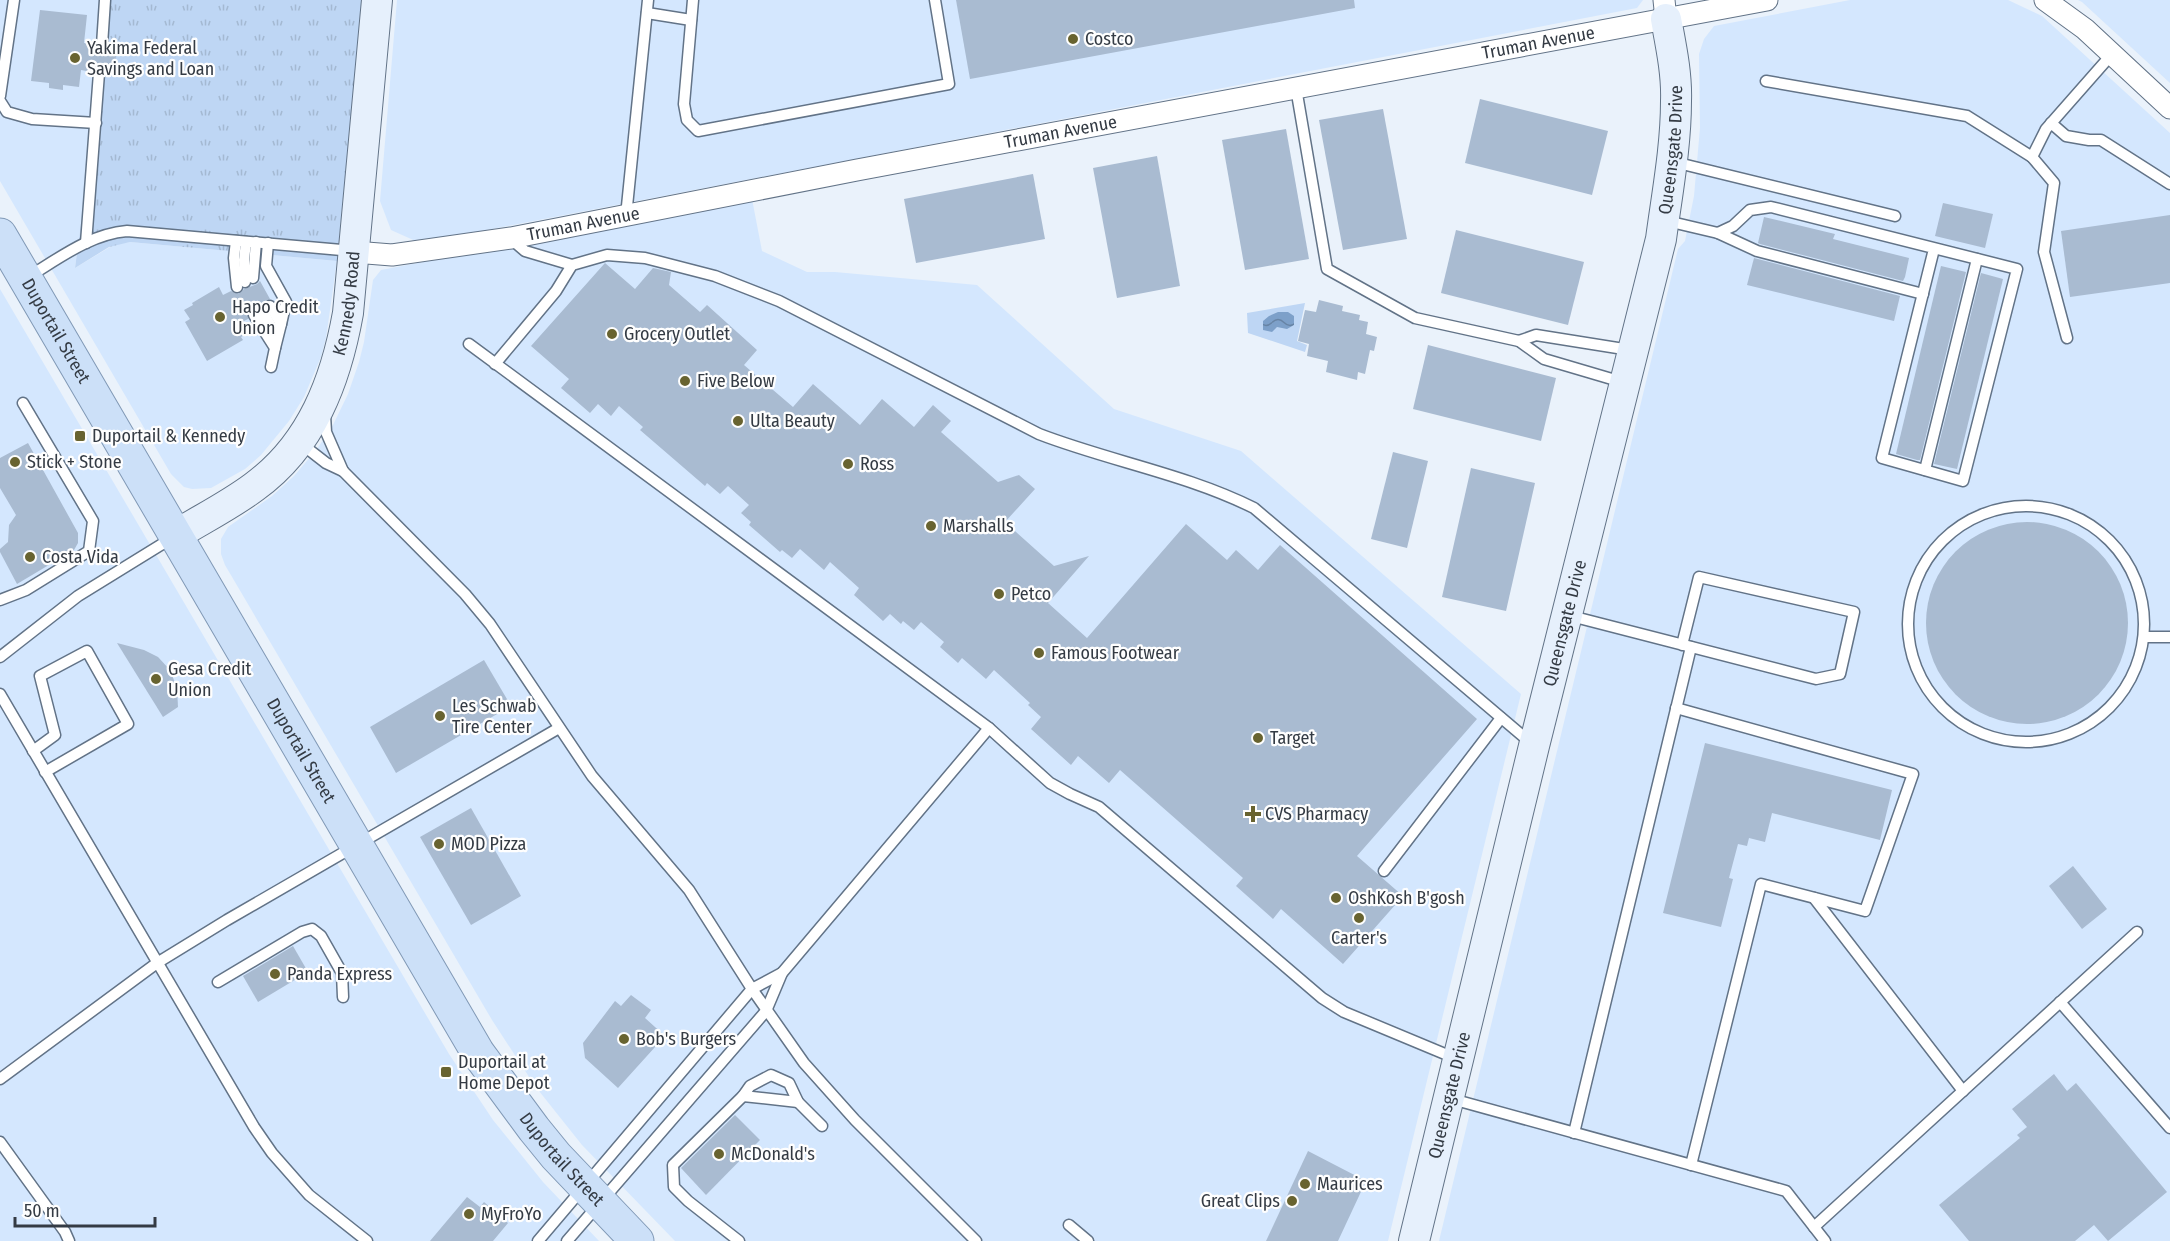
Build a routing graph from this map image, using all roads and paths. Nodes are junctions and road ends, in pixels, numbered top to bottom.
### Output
1 (14, 0) edge
2 (105, 0) edge
3 (377, 0) edge
4 (648, 0) edge
5 (693, 0) edge
6 (935, 0) edge
7 (1767, 0) edge
8 (2045, 0) edge
9 (1665, 9) edge
10 (647, 13) junction
11 (691, 20) junction
12 (102, 45) dead end
13 (2112, 54) junction
14 (99, 73) dead end
15 (1766, 81) dead end
16 (1296, 88) junction
17 (0, 96) edge
18 (0, 101) edge
19 (2170, 108) edge
20 (96, 123) junction
21 (2051, 123) junction
22 (2032, 157) junction
23 (1671, 161) junction
24 (2170, 184) edge
25 (626, 216) junction
26 (1896, 216) dead end
27 (1664, 220) junction
28 (1718, 233) junction
29 (0, 235) edge
30 (511, 238) junction
31 (246, 241) junction
32 (86, 243) junction
33 (268, 243) junction
34 (1934, 249) junction
35 (354, 252) junction
36 (1977, 259) junction
37 (572, 265) junction
38 (25, 279) junction
39 (1923, 294) junction
40 (281, 324) junction
41 (2067, 338) dead end
42 (1519, 341) junction
43 (469, 344) dead end
44 (276, 348) junction
45 (1633, 351) junction
46 (495, 364) junction
47 (271, 367) dead end
48 (1625, 383) junction
49 (327, 393) junction
50 (23, 403) dead end
51 (299, 441) junction
52 (1925, 470) junction
53 (343, 471) junction
54 (176, 535) junction
55 (0, 600) edge
56 (1567, 615) junction
57 (2144, 637) junction
58 (2170, 637) edge
59 (1686, 646) junction
60 (0, 657) edge
61 (0, 694) edge
62 (1676, 708) junction
63 (1501, 718) junction
64 (559, 728) junction
65 (989, 728) junction
66 (1534, 746) junction
67 (33, 751) junction
68 (45, 772) junction
69 (356, 847) junction
70 (1384, 871) dead end
71 (1814, 898) junction
72 (2137, 932) dead end
73 (157, 963) junction
74 (782, 973) junction
75 (218, 982) dead end
76 (752, 990) junction
77 (343, 997) dead end
78 (2060, 1002) junction
79 (766, 1011) junction
80 (1458, 1059) junction
81 (0, 1079) edge
82 (1963, 1091) junction
83 (743, 1096) junction
84 (1448, 1098) junction
85 (798, 1102) junction
86 (822, 1126) dead end
87 (2170, 1128) edge
88 (1574, 1133) junction
89 (0, 1142) edge
90 (1691, 1165) junction
91 (592, 1195) junction
92 (1070, 1225) dead end
93 (1814, 1227) junction
94 (69, 1241) edge
95 (367, 1241) edge
96 (538, 1241) edge
97 (567, 1241) edge
98 (637, 1241) edge
99 (740, 1241) edge
100 (976, 1241) edge
101 (1088, 1241) edge
102 (1414, 1241) edge
103 (1825, 1241) edge

1 - 17 lane
2 - 12 lane
3 - 35 street, Kennedy Road
4 - 10 lane
5 - 11 lane
6 - 11 lane
7 - 9 street, Truman Avenue
8 - 13 street
9 - 16 street, Truman Avenue
9 - 23 street, Queensgate Drive
10 - 11 lane
10 - 25 lane
13 - 19 street
13 - 21 lane
14 - 20 lane
15 - 22 lane
16 - 25 street, Truman Avenue
16 - 42 lane
18 - 20 lane
20 - 32 lane
21 - 22 lane
21 - 24 lane
22 - 41 lane
23 - 26 lane
23 - 27 street, Queensgate Drive
25 - 30 street, Truman Avenue
27 - 28 lane
27 - 45 street, Queensgate Drive
28 - 34 lane
28 - 39 lane
29 - 38 main road, Duportail Street
30 - 35 street, Truman Avenue
30 - 37 lane
31 - 31 lane
31 - 32 lane
31 - 33 lane
32 - 38 lane
33 - 35 lane
33 - 40 lane
34 - 36 lane
34 - 39 lane
35 - 49 street, Kennedy Road
36 - 52 lane
36 - 52 lane
37 - 46 lane
37 - 63 lane
38 - 54 main road, Duportail Street
39 - 52 lane
40 - 44 lane
40 - 44 lane
42 - 45 lane
42 - 48 lane
43 - 46 lane
44 - 47 lane
45 - 48 street, Queensgate Drive
46 - 65 lane
48 - 56 street, Queensgate Drive
49 - 51 street, Kennedy Road
49 - 53 lane
50 - 55 lane
51 - 53 lane
51 - 54 street, Kennedy Road
53 - 64 lane
54 - 60 lane
54 - 69 main road, Duportail Street
56 - 59 lane
56 - 66 street, Queensgate Drive
57 - 57 lane
57 - 58 lane
59 - 59 lane
59 - 62 lane
61 - 67 lane
62 - 71 lane
62 - 88 lane
63 - 66 lane
63 - 70 lane
64 - 69 lane
64 - 76 lane
65 - 74 lane
65 - 80 lane
66 - 80 street, Queensgate Drive
67 - 68 lane
67 - 68 lane
68 - 73 lane
69 - 73 lane
69 - 91 main road, Duportail Street
71 - 82 lane
71 - 90 lane
72 - 78 lane
73 - 81 lane
73 - 95 lane
74 - 76 lane
74 - 79 lane
75 - 77 lane
76 - 79 lane
76 - 91 lane
78 - 82 lane
78 - 87 lane
79 - 91 lane
79 - 100 lane
80 - 84 street, Queensgate Drive
82 - 93 lane
83 - 85 lane
83 - 85 lane
83 - 99 lane
84 - 88 lane
84 - 102 street, Queensgate Drive
85 - 86 lane
88 - 90 lane
89 - 94 lane
90 - 93 lane
91 - 96 lane
91 - 97 lane
91 - 98 main road, Duportail Street
92 - 101 lane
93 - 103 lane

